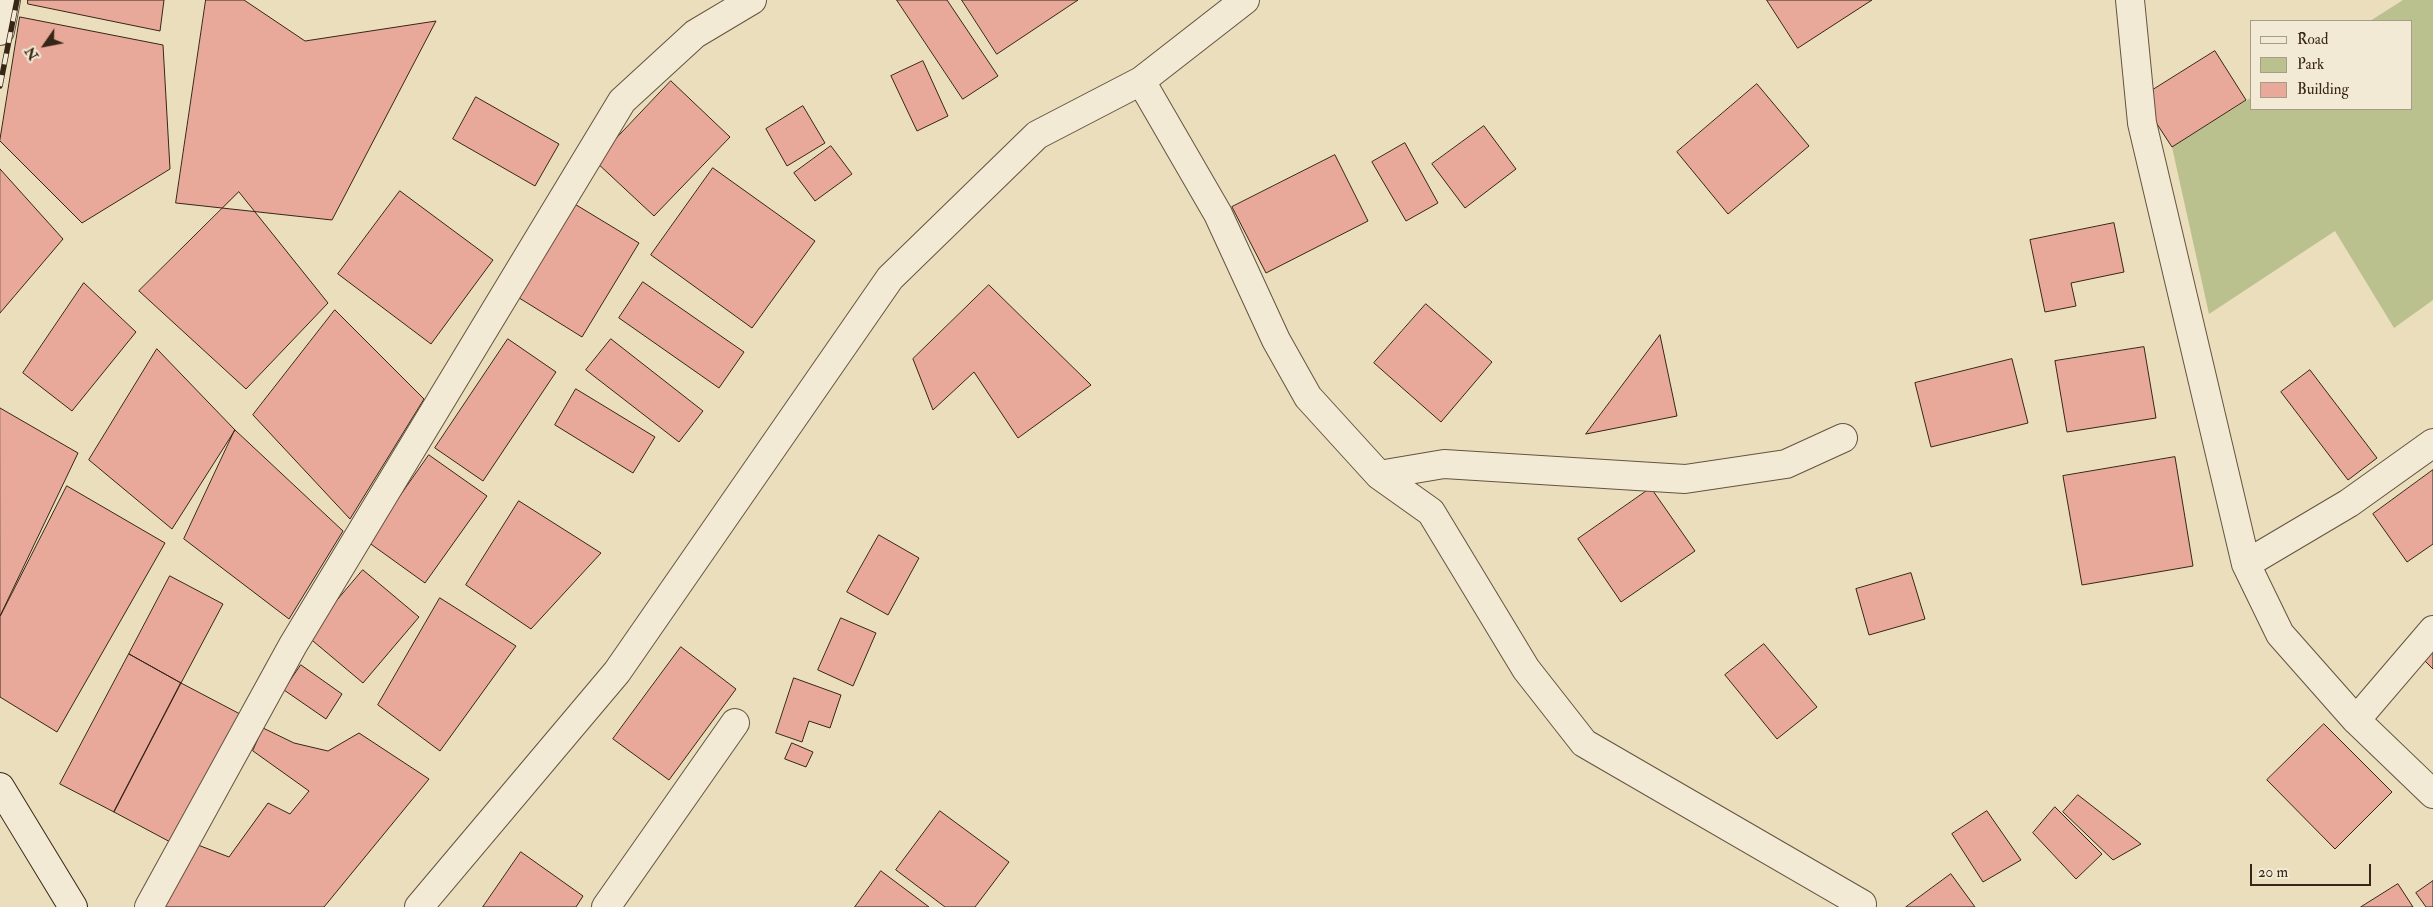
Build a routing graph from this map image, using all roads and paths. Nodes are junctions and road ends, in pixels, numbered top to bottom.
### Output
1 (6, 0) edge
2 (752, 0) edge
3 (1245, 0) edge
4 (2130, 0) edge
5 (0, 31) edge
6 (1141, 81) junction
7 (1843, 438) dead end
8 (2433, 443) edge
9 (1379, 475) junction
10 (2246, 564) junction
11 (2433, 630) edge
12 (2356, 720) junction
13 (735, 723) dead end
14 (0, 788) edge
15 (2433, 794) edge
16 (1862, 904) dead end
17 (73, 907) edge
18 (149, 907) edge
19 (419, 907) edge
20 (606, 907) edge

1 - 5 street
2 - 18 street
3 - 6 street
4 - 10 street
6 - 9 street
6 - 19 street
7 - 9 street
8 - 10 street
9 - 16 street
10 - 12 street
11 - 12 street
12 - 15 street
13 - 20 street
14 - 17 street

